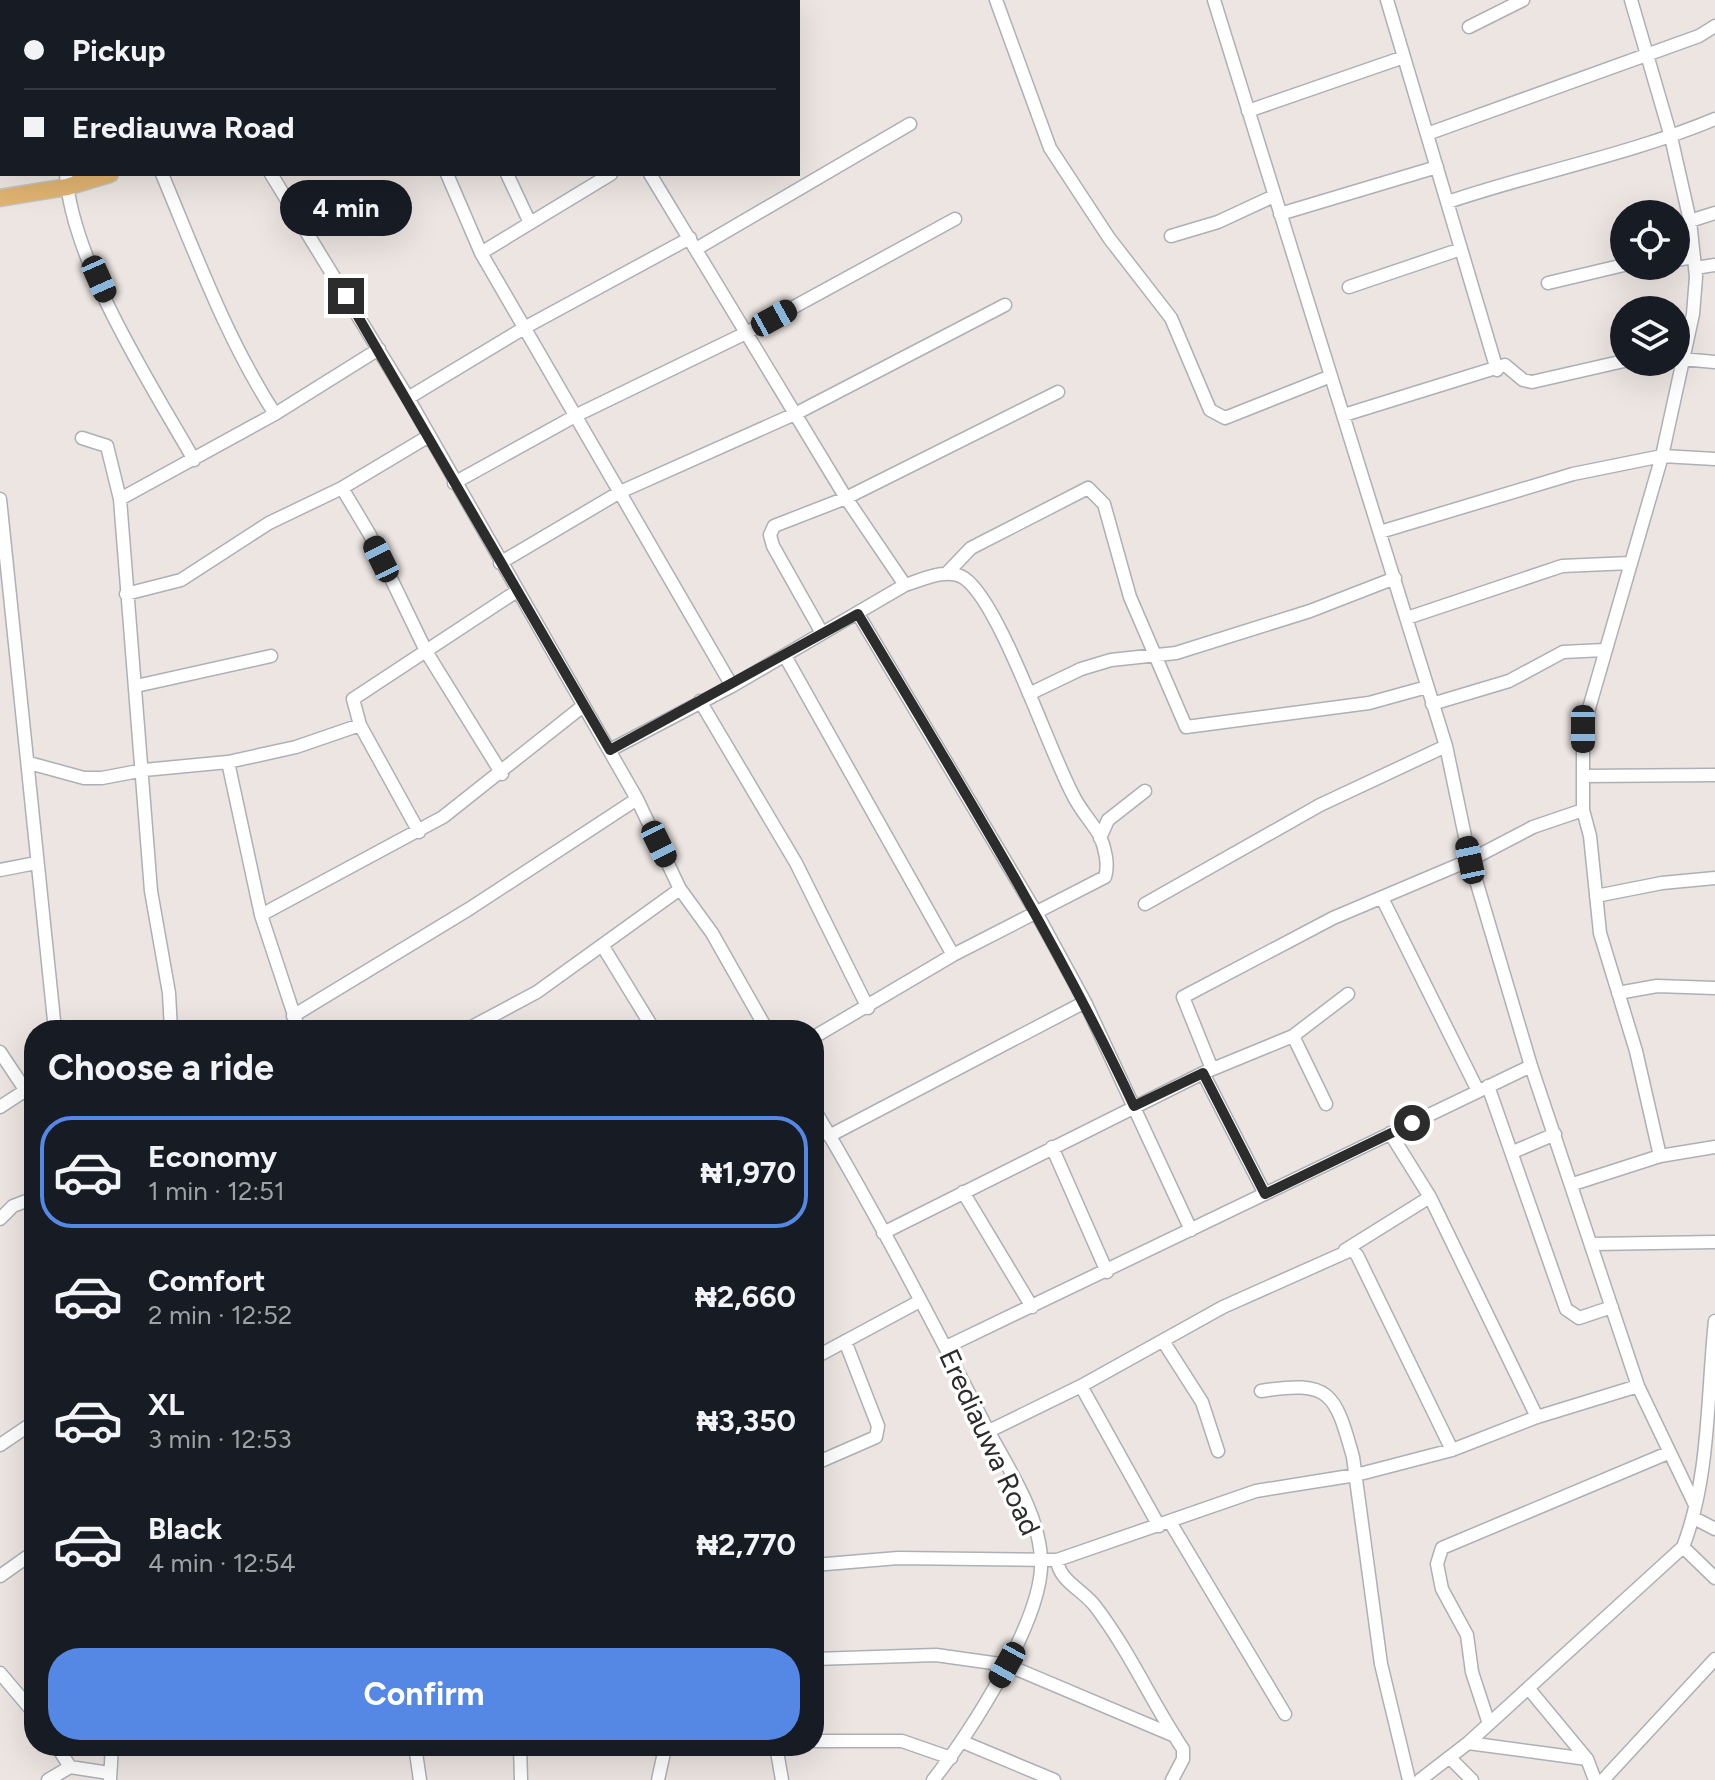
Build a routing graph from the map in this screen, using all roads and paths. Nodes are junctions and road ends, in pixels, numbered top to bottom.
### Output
1 (996, 0) edge
2 (1214, 0) edge
3 (1387, 0) edge
4 (1523, 0) edge
5 (1631, 0) edge
6 (1715, 26) edge
7 (1469, 27) dead end
8 (1646, 54) junction
9 (1404, 57) junction
10 (1248, 111) junction
11 (1715, 119) edge
12 (910, 124) dead end
13 (1427, 134) junction
14 (1671, 137) junction
15 (1437, 167) junction
16 (96, 176) edge
17 (163, 176) edge
18 (272, 176) edge
19 (448, 176) edge
20 (508, 176) edge
21 (608, 176) edge
22 (651, 176) edge
23 (67, 180) edge
24 (1274, 196) junction
25 (0, 198) edge
26 (1685, 200) edge
27 (1448, 202) junction
28 (1715, 213) edge
29 (1280, 214) junction
30 (955, 219) dead end
31 (1690, 221) joint
32 (530, 223) junction
33 (1171, 236) dead end
34 (693, 244) junction
35 (1461, 249) junction
36 (481, 253) junction
37 (1690, 262) edge
38 (1694, 263) junction
39 (1715, 265) edge
40 (1610, 268) edge
41 (1548, 283) dead end
42 (1349, 287) dead end
43 (1005, 305) dead end
44 (1690, 324) edge
45 (524, 328) junction
46 (748, 332) junction
47 (379, 349) junction
48 (1690, 356) edge
49 (1715, 362) edge
50 (1610, 364) edge
51 (1497, 370) junction
52 (1331, 376) junction
53 (1677, 376) edge
54 (1058, 392) dead end
55 (408, 398) junction
56 (797, 413) junction
57 (275, 414) junction
58 (577, 415) junction
59 (1344, 415) junction
60 (429, 436) junction
61 (82, 438) dead end
62 (1662, 456) junction
63 (1715, 459) edge
64 (194, 460) junction
65 (454, 483) junction
66 (342, 488) junction
67 (620, 492) junction
68 (846, 498) junction
69 (0, 499) edge
70 (120, 499) junction
71 (2, 530) edge
72 (1380, 532) junction
73 (500, 563) junction
74 (1630, 563) junction
75 (947, 573) junction
76 (1395, 578) junction
77 (905, 585) junction
78 (517, 591) junction
79 (126, 594) junction
80 (858, 614) junction
81 (1407, 618) junction
82 (6, 620) edge
83 (822, 633) junction
84 (1604, 650) junction
85 (427, 653) junction
86 (271, 656) dead end
87 (785, 656) junction
88 (1154, 656) junction
89 (136, 686) junction
90 (732, 686) junction
91 (1427, 687) junction
92 (1029, 694) junction
93 (700, 701) junction
94 (1432, 704) junction
95 (583, 706) junction
96 (360, 725) junction
97 (1446, 746) junction
98 (610, 750) junction
99 (228, 762) junction
100 (29, 763) junction
101 (144, 770) junction
102 (502, 774) junction
103 (1715, 775) edge
104 (1583, 776) junction
105 (1145, 791) dead end
106 (637, 799) junction
107 (1583, 810) junction
108 (419, 832) junction
109 (1100, 838) junction
110 (1470, 860) junction
111 (36, 863) junction
112 (0, 870) edge
113 (1715, 878) edge
114 (680, 889) junction
115 (1596, 896) junction
116 (1382, 898) junction
117 (1145, 904) dead end
118 (1037, 914) junction
119 (261, 915) junction
120 (602, 945) junction
121 (953, 955) junction
122 (1715, 988) edge
123 (1618, 993) junction
124 (1348, 994) dead end
125 (1085, 1002) junction
126 (868, 1008) junction
127 (293, 1016) junction
128 (54, 1020) edge
129 (170, 1020) edge
130 (295, 1020) edge
131 (485, 1020) edge
132 (648, 1020) edge
133 (761, 1020) edge
134 (824, 1032) edge
135 (1293, 1036) junction
136 (0, 1052) edge
137 (1531, 1066) junction
138 (1208, 1071) junction
139 (24, 1087) edge
140 (1483, 1089) junction
141 (24, 1091) edge
142 (1326, 1104) dead end
143 (1134, 1106) junction
144 (0, 1107) edge
145 (824, 1128) edge
146 (824, 1132) edge
147 (1390, 1133) junction
148 (1555, 1134) junction
149 (1052, 1147) junction
150 (1715, 1147) edge
151 (1513, 1152) junction
152 (1660, 1156) junction
153 (1573, 1184) junction
154 (963, 1192) junction
155 (1265, 1194) junction
156 (1430, 1197) junction
157 (24, 1202) edge
158 (0, 1219) edge
159 (1191, 1230) junction
160 (883, 1233) junction
161 (1715, 1242) edge
162 (1593, 1244) junction
163 (1345, 1250) junction
164 (1107, 1272) junction
165 (920, 1301) junction
166 (1032, 1307) junction
167 (1612, 1307) junction
168 (1715, 1321) edge
169 (1715, 1327) edge
170 (845, 1341) junction
171 (1163, 1341) junction
172 (946, 1347) junction
173 (824, 1353) edge
174 (1081, 1386) junction
175 (1638, 1386) junction
176 (1261, 1391) dead end
177 (1537, 1417) junction
178 (24, 1429) edge
179 (989, 1431) junction
180 (0, 1445) edge
181 (1452, 1450) junction
182 (1218, 1451) dead end
183 (1668, 1453) junction
184 (824, 1460) edge
185 (1356, 1475) junction
186 (1694, 1512) junction
187 (1165, 1524) junction
188 (1715, 1529) edge
189 (1683, 1547) junction
190 (24, 1559) edge
191 (1041, 1559) junction
192 (1057, 1560) junction
193 (824, 1564) edge
194 (0, 1576) edge
195 (1715, 1578) edge
196 (824, 1659) edge
197 (1715, 1659) edge
198 (1007, 1665) junction
199 (2, 1682) edge
200 (1529, 1689) junction
201 (24, 1703) edge
202 (1285, 1714) dead end
203 (1489, 1724) junction
204 (1175, 1736) junction
205 (824, 1741) edge
206 (963, 1742) junction
207 (1468, 1743) junction
208 (63, 1756) edge
209 (111, 1756) edge
210 (416, 1756) edge
211 (520, 1756) edge
212 (663, 1756) edge
213 (778, 1756) edge
214 (951, 1758) junction
215 (1450, 1758) junction
216 (1587, 1759) junction
217 (70, 1767) junction
218 (110, 1776) edge
219 (48, 1780) edge
220 (420, 1780) edge
221 (521, 1780) edge
222 (658, 1780) edge
223 (782, 1780) edge
224 (933, 1780) edge
225 (1054, 1780) edge
226 (1172, 1780) edge
227 (1409, 1780) edge
228 (1420, 1780) edge
229 (1472, 1780) edge
230 (1595, 1780) edge
231 (1603, 1780) edge

1 - 52 street
2 - 10 street
3 - 9 street
4 - 7 street
5 - 8 street
6 - 8 street
8 - 13 street
8 - 14 street
9 - 10 street
9 - 13 street
10 - 24 street
11 - 14 street
12 - 34 street
13 - 15 street
14 - 26 street
14 - 27 street
15 - 27 street
15 - 29 street
16 - 23 main road
17 - 57 street
18 - 47 street
19 - 36 street
20 - 32 street
21 - 32 street
22 - 34 street
23 - 25 main road
23 - 64 street
24 - 29 street
24 - 33 street
27 - 35 street
28 - 31 street
29 - 52 street
30 - 46 street
31 - 38 street
32 - 36 street
34 - 45 street
34 - 46 street
35 - 42 street
35 - 51 street
36 - 45 street
37 - 38 street
38 - 39 street
38 - 44 street
40 - 41 street
43 - 56 street
45 - 55 street
45 - 58 street
46 - 56 street
46 - 58 street
47 - 55 street
47 - 57 street
48 - 49 street
50 - 51 street
51 - 59 street
52 - 59 street
53 - 62 street
54 - 68 street
55 - 60 street
56 - 67 street
56 - 68 street
57 - 64 street
58 - 65 street
58 - 67 street
59 - 72 street
60 - 65 street
60 - 66 street
61 - 70 street
62 - 63 street
62 - 72 street
62 - 74 street
64 - 70 street
65 - 73 street
66 - 79 street
66 - 85 street
67 - 73 street
67 - 90 street
68 - 77 street
68 - 83 street
69 - 71 street
70 - 79 street
71 - 82 street
72 - 76 street
73 - 78 street
74 - 81 street
74 - 84 street
75 - 77 street
75 - 88 street
75 - 92 street
76 - 81 street
76 - 88 street
77 - 80 street
78 - 85 street
78 - 95 street
79 - 89 street
80 - 83 street
80 - 118 street
81 - 91 street
82 - 100 street
83 - 87 street
84 - 94 street
84 - 104 street
85 - 96 street
85 - 102 street
86 - 89 street
87 - 90 street
87 - 121 street
88 - 91 street
88 - 92 street
89 - 101 street
90 - 93 street
91 - 94 street
92 - 109 street
93 - 98 street
93 - 126 street
94 - 97 street
95 - 98 street
95 - 102 street
96 - 99 street
96 - 108 street
97 - 110 street
97 - 117 street
98 - 106 street
99 - 101 street
99 - 119 street
100 - 101 street
100 - 111 street
101 - 129 street
102 - 108 street
103 - 104 street
104 - 107 street
105 - 109 street
106 - 114 street
106 - 127 street
107 - 110 street
107 - 115 street
108 - 119 street
109 - 118 street
110 - 116 street
110 - 137 street
111 - 112 street
111 - 128 street
113 - 115 street
114 - 120 street
114 - 133 street
115 - 123 street
116 - 138 street
116 - 140 street
118 - 121 street
118 - 125 street
119 - 127 street
120 - 131 street
120 - 132 street
121 - 126 street
122 - 123 street
123 - 152 street
124 - 135 street
125 - 143 street
125 - 145 street
126 - 134 street
127 - 130 street
135 - 138 street
135 - 142 street
136 - 139 street
137 - 140 street
137 - 148 street
138 - 143 street
138 - 155 street
140 - 147 street
140 - 151 street
141 - 144 street
143 - 149 street
143 - 159 street
146 - 160 street, Erediauwa Road
147 - 155 street
147 - 156 street
148 - 151 street
148 - 153 street
149 - 154 street
149 - 164 street
150 - 152 street
151 - 167 street
152 - 153 street
153 - 162 street
154 - 160 street
154 - 166 street
155 - 159 street
156 - 163 street
156 - 177 street
157 - 158 street
159 - 164 street
160 - 165 street, Erediauwa Road
161 - 162 street
162 - 167 street
163 - 171 street
163 - 181 street
164 - 166 street
165 - 170 street
165 - 172 street, Erediauwa Road
166 - 172 street
167 - 175 street
168 - 169 street
169 - 186 street
170 - 173 street
170 - 184 street
171 - 174 street
171 - 182 street
172 - 179 street, Erediauwa Road
174 - 179 street
174 - 187 street
175 - 177 street
175 - 183 street
176 - 185 street
177 - 181 street
178 - 180 street
179 - 191 street, Erediauwa Road
181 - 185 street
183 - 186 street
183 - 203 street
185 - 187 street
185 - 227 street
186 - 188 street
186 - 189 street
187 - 192 street
187 - 202 street
189 - 195 street
189 - 200 street
190 - 194 street
191 - 192 street
191 - 193 street
191 - 198 street, Erediauwa Road
192 - 204 street
196 - 198 street
197 - 231 street
198 - 204 street
198 - 206 street, Erediauwa Road
199 - 201 street
200 - 203 street
200 - 216 street
203 - 207 street
204 - 226 street
205 - 214 street
206 - 214 street, Erediauwa Road
206 - 225 street
207 - 215 street
207 - 216 street
208 - 217 street
209 - 218 street
210 - 220 street
211 - 221 street
212 - 222 street
213 - 223 street
214 - 224 street, Erediauwa Road
215 - 228 street
215 - 229 street
216 - 230 street
217 - 218 street
217 - 219 street

